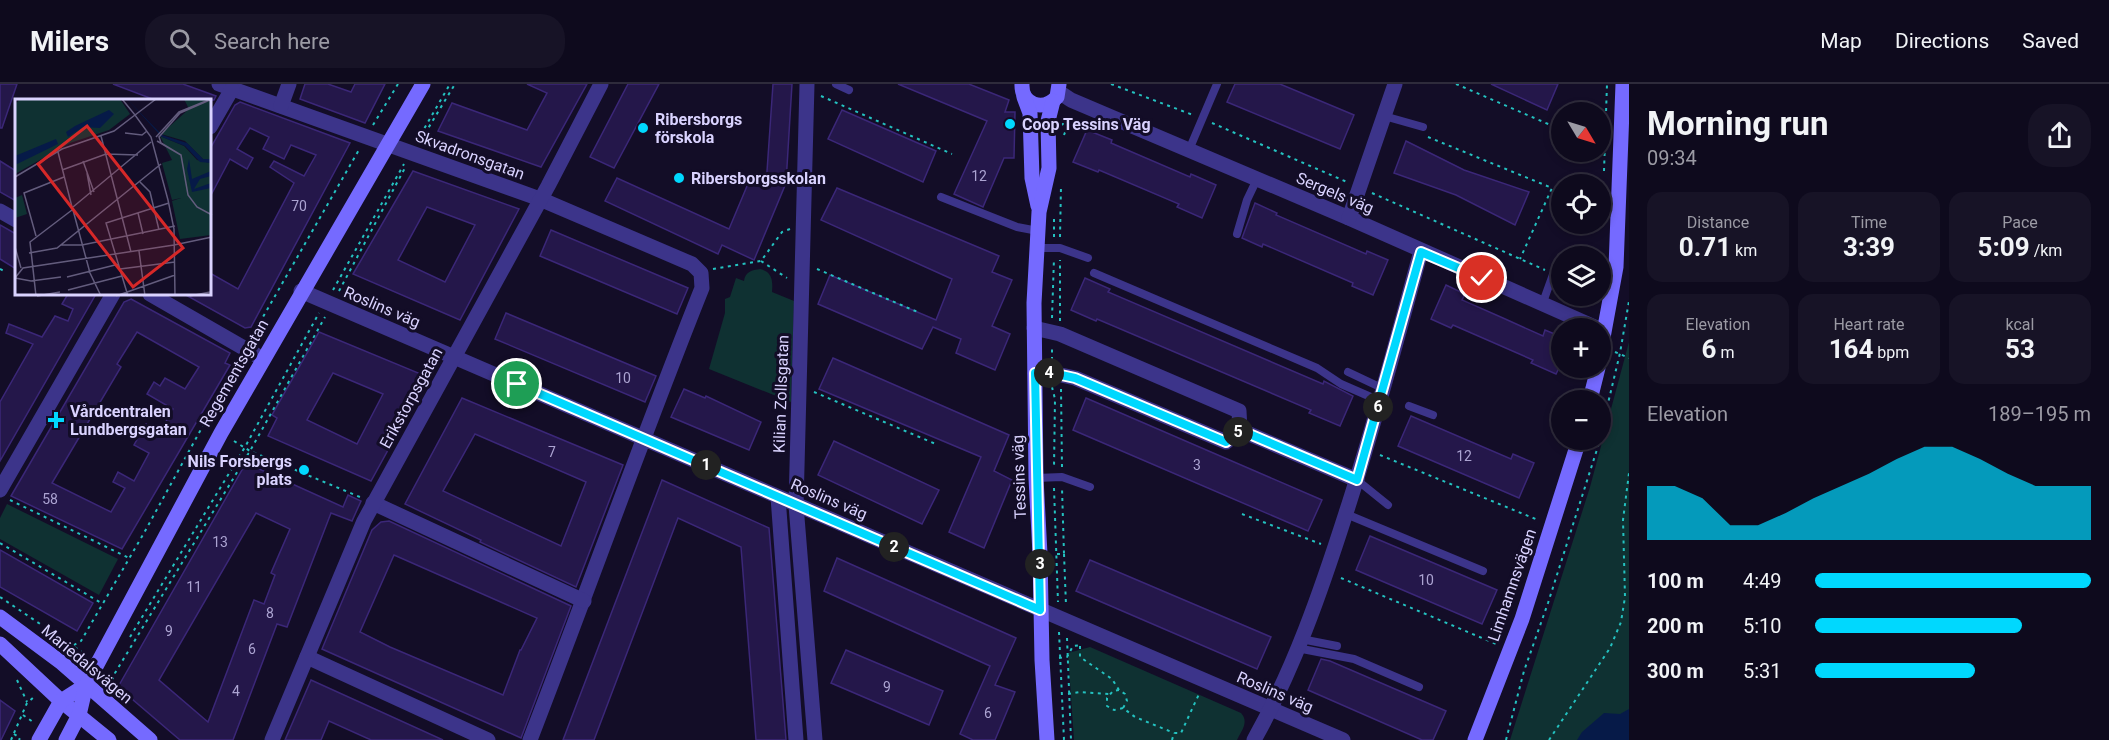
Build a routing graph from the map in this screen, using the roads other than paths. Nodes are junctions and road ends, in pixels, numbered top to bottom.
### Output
1 (290, 84) edge
2 (423, 84) edge
3 (601, 84) edge
4 (836, 84) edge
5 (1217, 84) edge
6 (1395, 84) edge
7 (1623, 84) edge
8 (226, 86) edge
9 (807, 87) edge
10 (849, 90) dead end
11 (1023, 90) edge
12 (1057, 92) edge
13 (281, 106) junction
14 (1384, 116) junction
15 (212, 122) edge
16 (1423, 131) road end
17 (388, 144) junction
18 (1189, 150) junction
19 (1257, 179) junction
20 (941, 197) dead end
21 (540, 200) junction
22 (0, 212) edge
23 (1039, 212) junction
24 (1349, 218) junction
25 (15, 220) edge
26 (1038, 231) junction
27 (1237, 234) dead end
28 (1038, 248) junction
29 (1421, 252) junction
30 (1089, 258) dead end
31 (1094, 273) dead end
32 (1551, 282) edge
33 (302, 291) junction
34 (112, 296) edge
35 (154, 296) edge
36 (1542, 305) junction
37 (1572, 318) edge
38 (1603, 318) edge
39 (1034, 328) junction
40 (454, 357) junction
41 (263, 359) junction
42 (1348, 372) dead end
43 (1035, 373) junction
44 (1382, 395) junction
45 (1409, 406) dead end
46 (1433, 415) dead end
47 (1240, 430) junction
48 (643, 437) junction
49 (1575, 450) edge
50 (1036, 478) junction
51 (1357, 480) junction
52 (1089, 487) dead end
53 (5, 495) edge
54 (778, 497) junction
55 (374, 503) junction
56 (796, 504) junction
57 (1388, 505) dead end
58 (1346, 514) junction
59 (1483, 571) dead end
60 (584, 601) junction
61 (1040, 610) junction
62 (0, 617) edge
63 (0, 644) edge
64 (1299, 644) junction
65 (1337, 646) dead end
66 (307, 657) junction
67 (86, 685) junction
68 (1419, 687) dead end
69 (61, 701) junction
70 (1271, 709) junction
71 (79, 715) junction
72 (39, 740) edge
73 (66, 740) edge
74 (109, 740) edge
75 (150, 740) edge
76 (272, 740) edge
77 (488, 740) edge
78 (530, 740) edge
79 (796, 740) edge
80 (815, 740) edge
81 (1047, 740) edge
82 (1254, 740) edge
83 (1342, 740) edge
84 (1475, 740) edge

1 - 13 street
2 - 17 street, Regementsgatan
3 - 21 street, Erikstorpsgatan
4 - 10 lane
5 - 18 lane
6 - 14 street
7 - 38 street
8 - 13 street, Skvadronsgatan
8 - 15 street
9 - 56 street, Kilian Zollsgatan
11 - 12 street, Tessins väg
11 - 23 street, Tessins väg
12 - 18 street, Sergels väg
12 - 23 street, Tessins väg
13 - 17 street, Skvadronsgatan
14 - 16 lane
14 - 24 street
17 - 21 street, Skvadronsgatan
17 - 33 street, Regementsgatan
18 - 19 street, Sergels väg
19 - 24 street, Sergels väg
19 - 27 lane
20 - 26 lane
21 - 40 street, Erikstorpsgatan
21 - 48 street, Skvadronsgatan
22 - 25 street
23 - 26 street, Tessins väg
24 - 29 street, Sergels väg
26 - 28 street, Tessins väg
28 - 30 lane
28 - 39 street, Tessins väg
29 - 36 street, Sergels väg
29 - 44 street
31 - 44 lane
32 - 36 lane
33 - 40 street, Roslins väg
33 - 41 street, Regementsgatan
34 - 53 street
35 - 41 street
36 - 37 street, Sergels väg
39 - 43 street, Tessins väg
39 - 47 street
40 - 48 street, Roslins väg
40 - 55 street, Erikstorpsgatan
41 - 67 street, Regementsgatan
42 - 44 lane
43 - 47 street
43 - 50 street, Tessins väg
44 - 51 street
45 - 46 lane
47 - 51 street
48 - 54 street, Roslins väg
48 - 60 street
49 - 84 street, Limhamnsvägen
50 - 52 lane
50 - 61 street, Tessins väg
51 - 57 lane
51 - 58 street
54 - 56 street, Roslins väg
54 - 79 street
55 - 60 street
55 - 66 street, Erikstorpsgatan
56 - 61 street, Roslins väg
56 - 80 street, Kilian Zollsgatan
58 - 59 lane
58 - 64 street
60 - 78 street
61 - 70 street, Roslins väg
61 - 81 street, Tessins väg
62 - 67 street, Mariedalsvägen
63 - 69 street
64 - 65 lane
64 - 68 lane
64 - 70 street
66 - 76 street, Erikstorpsgatan
66 - 77 street
67 - 69 street, Regementsgatan
67 - 71 street, Regementsgatan
67 - 75 street, Mariedalsvägen
69 - 71 street
69 - 72 street, Regementsgatan
70 - 82 street
70 - 83 street, Roslins väg
71 - 73 street, Regementsgatan
71 - 74 street

